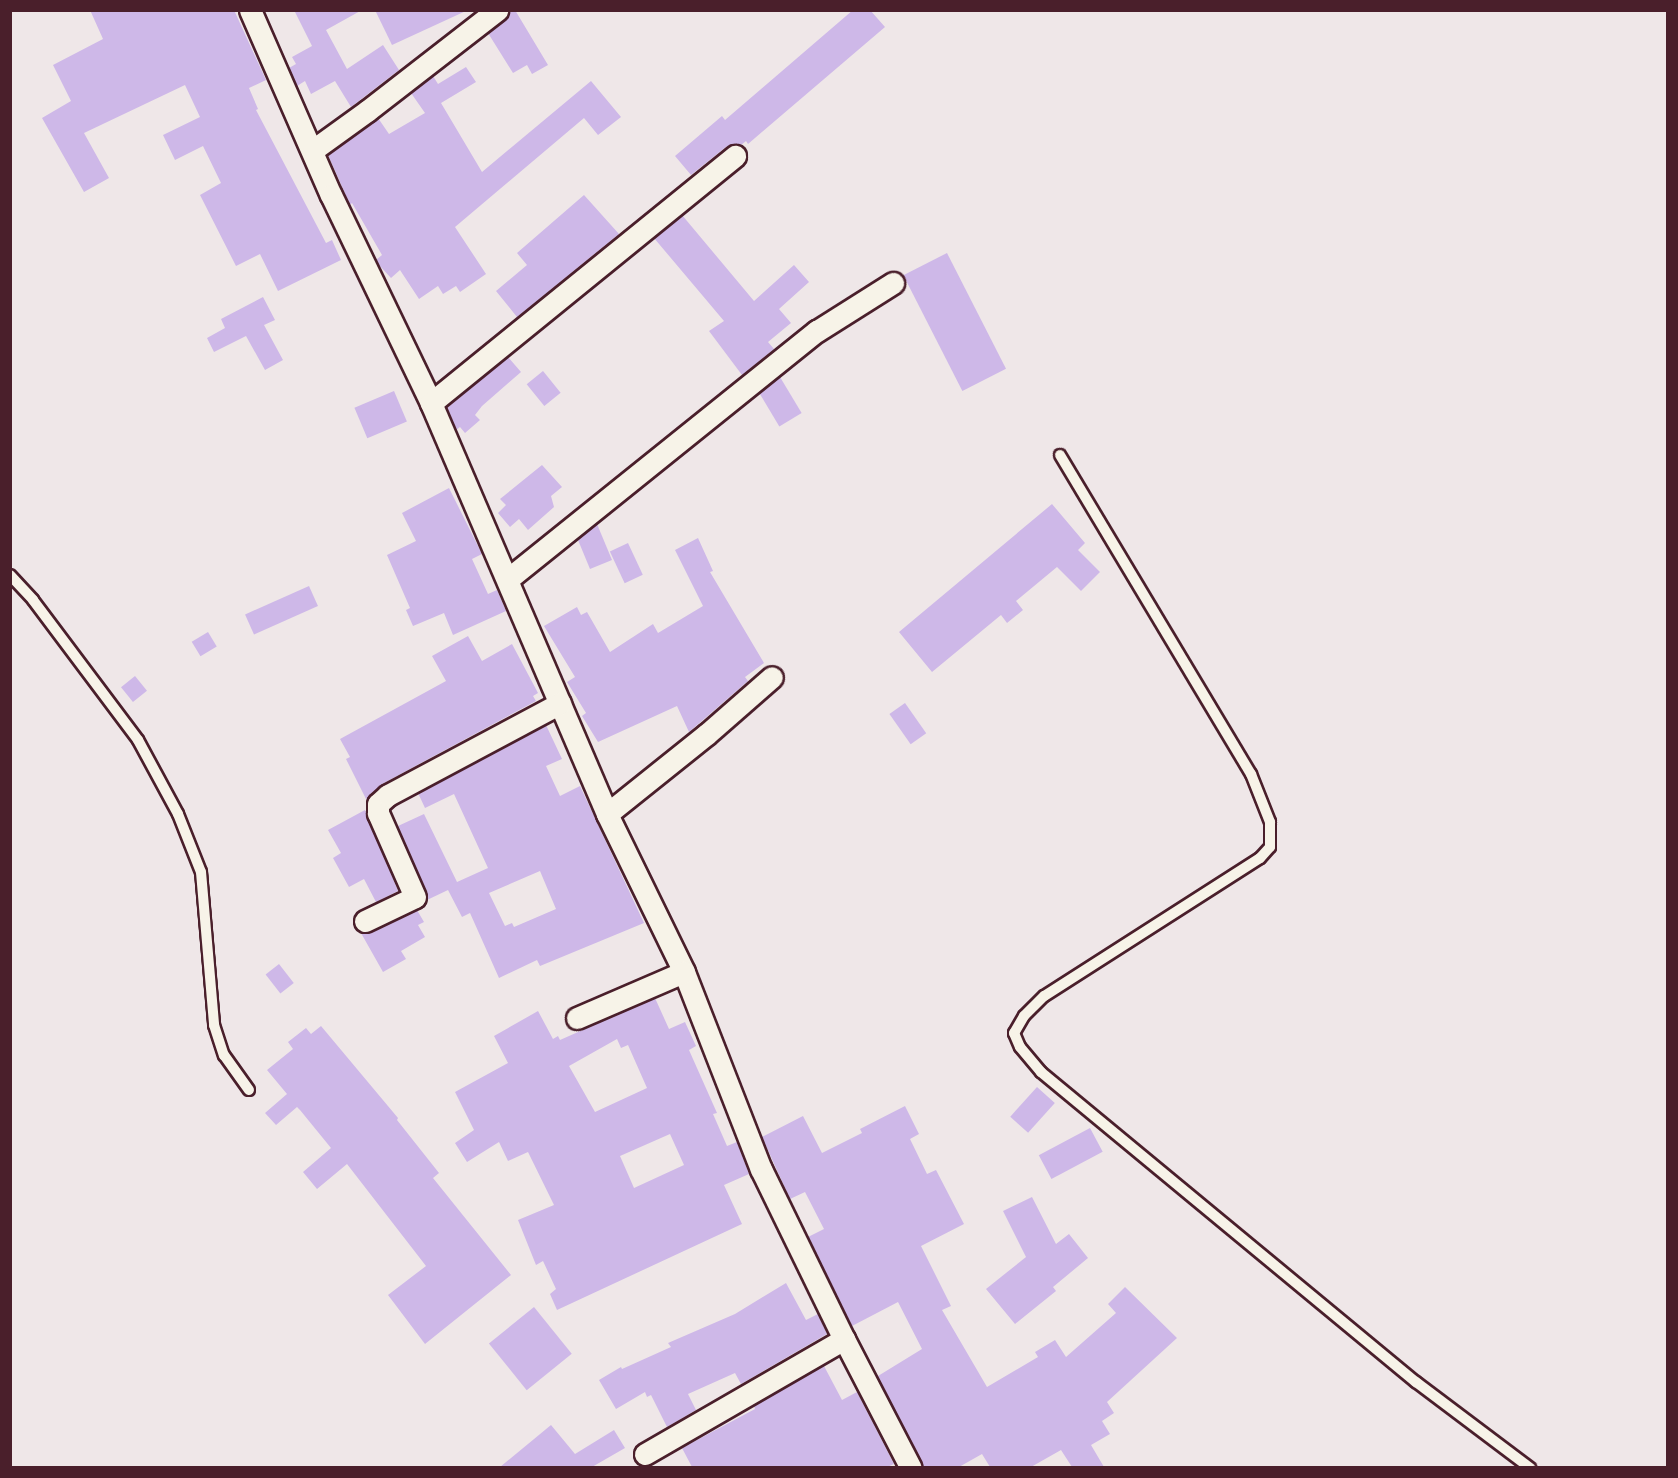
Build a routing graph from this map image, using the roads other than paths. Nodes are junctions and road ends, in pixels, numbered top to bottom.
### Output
1 (250, 10) edge
2 (497, 10) edge
3 (313, 150) junction
4 (735, 156) dead end
5 (893, 284) dead end
6 (431, 404) junction
7 (1060, 455) dead end
8 (10, 574) edge
9 (508, 579) junction
10 (772, 677) dead end
11 (560, 703) junction
12 (607, 814) junction
13 (365, 921) dead end
14 (684, 972) junction
15 (577, 1018) dead end
16 (249, 1090) dead end
17 (844, 1339) junction
18 (645, 1454) dead end
19 (904, 1465) edge
20 (1530, 1467) edge

1 - 3 street
2 - 3 street
3 - 6 street
4 - 6 street
5 - 9 street
6 - 9 street
7 - 20 lane
8 - 16 lane
9 - 11 street
10 - 12 street
11 - 12 street
11 - 13 street
12 - 14 street
14 - 15 street
14 - 17 street
17 - 18 street
17 - 19 street

